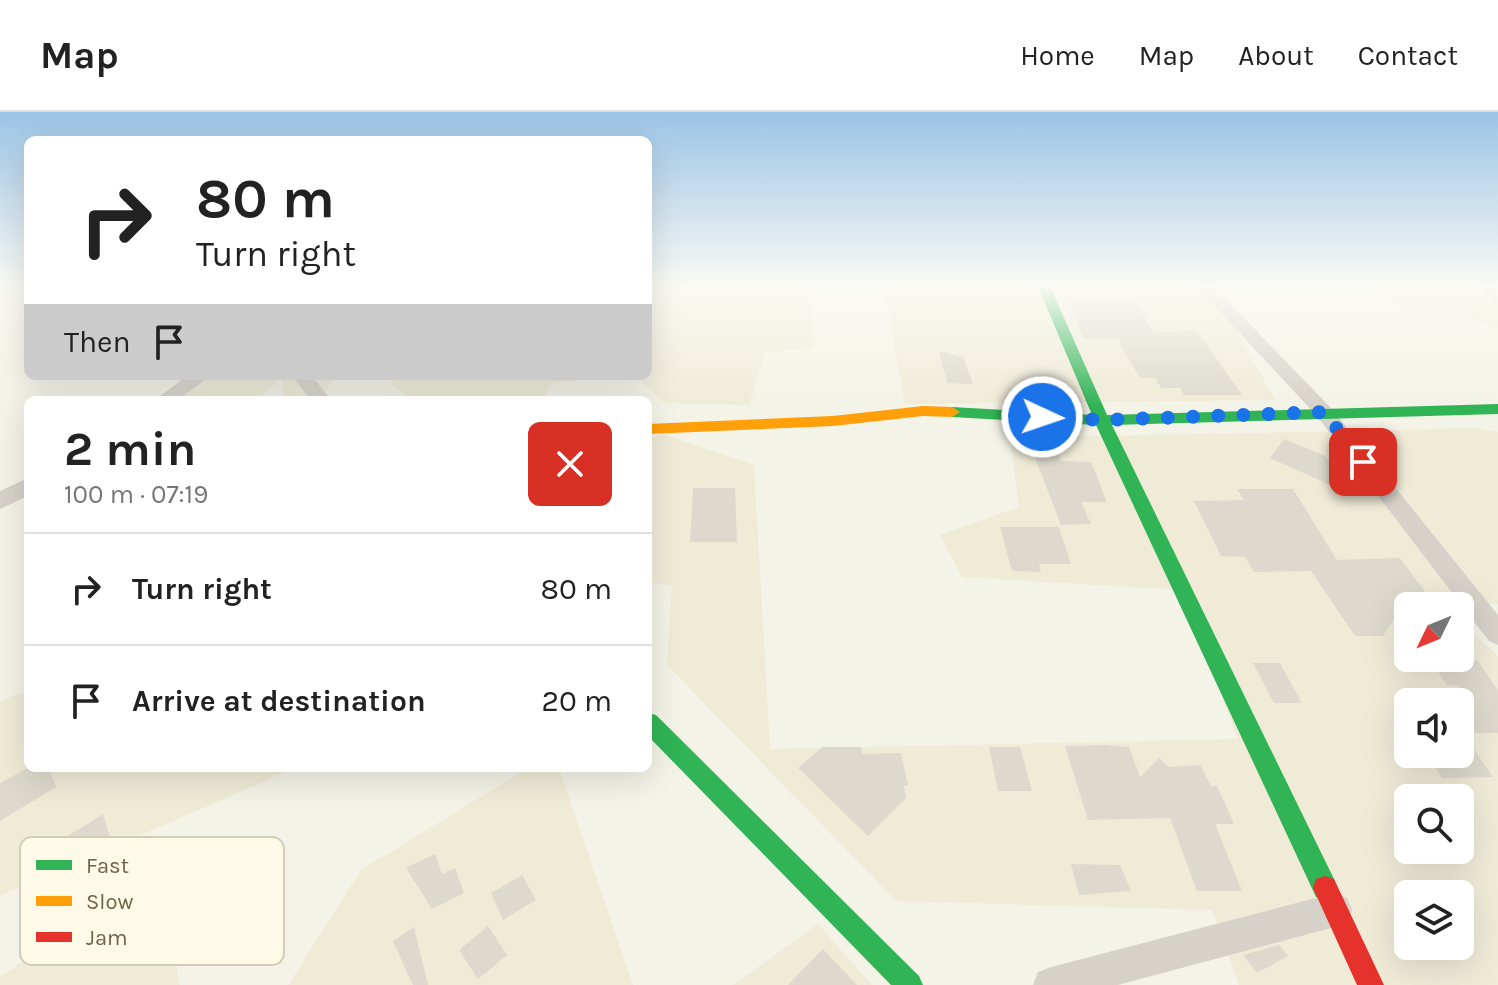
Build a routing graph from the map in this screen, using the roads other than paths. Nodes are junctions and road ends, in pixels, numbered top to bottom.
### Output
1 (1061, 325) edge
2 (1241, 325) edge
3 (194, 380) edge
4 (305, 380) edge
5 (171, 396) edge
6 (318, 396) edge
7 (1495, 410) edge
8 (1324, 412) junction
9 (1102, 420) junction
10 (652, 429) edge
11 (24, 488) edge
12 (0, 501) edge
13 (1498, 634) edge
14 (652, 726) edge
15 (1335, 910) junction
16 (910, 985) edge
17 (1051, 985) edge
18 (1371, 985) edge

1 - 9 street
2 - 8 street
3 - 5 street
4 - 6 street
7 - 8 street
8 - 9 street
8 - 13 street
9 - 10 street
9 - 15 street
11 - 12 street
14 - 16 street
15 - 17 street
15 - 18 street

